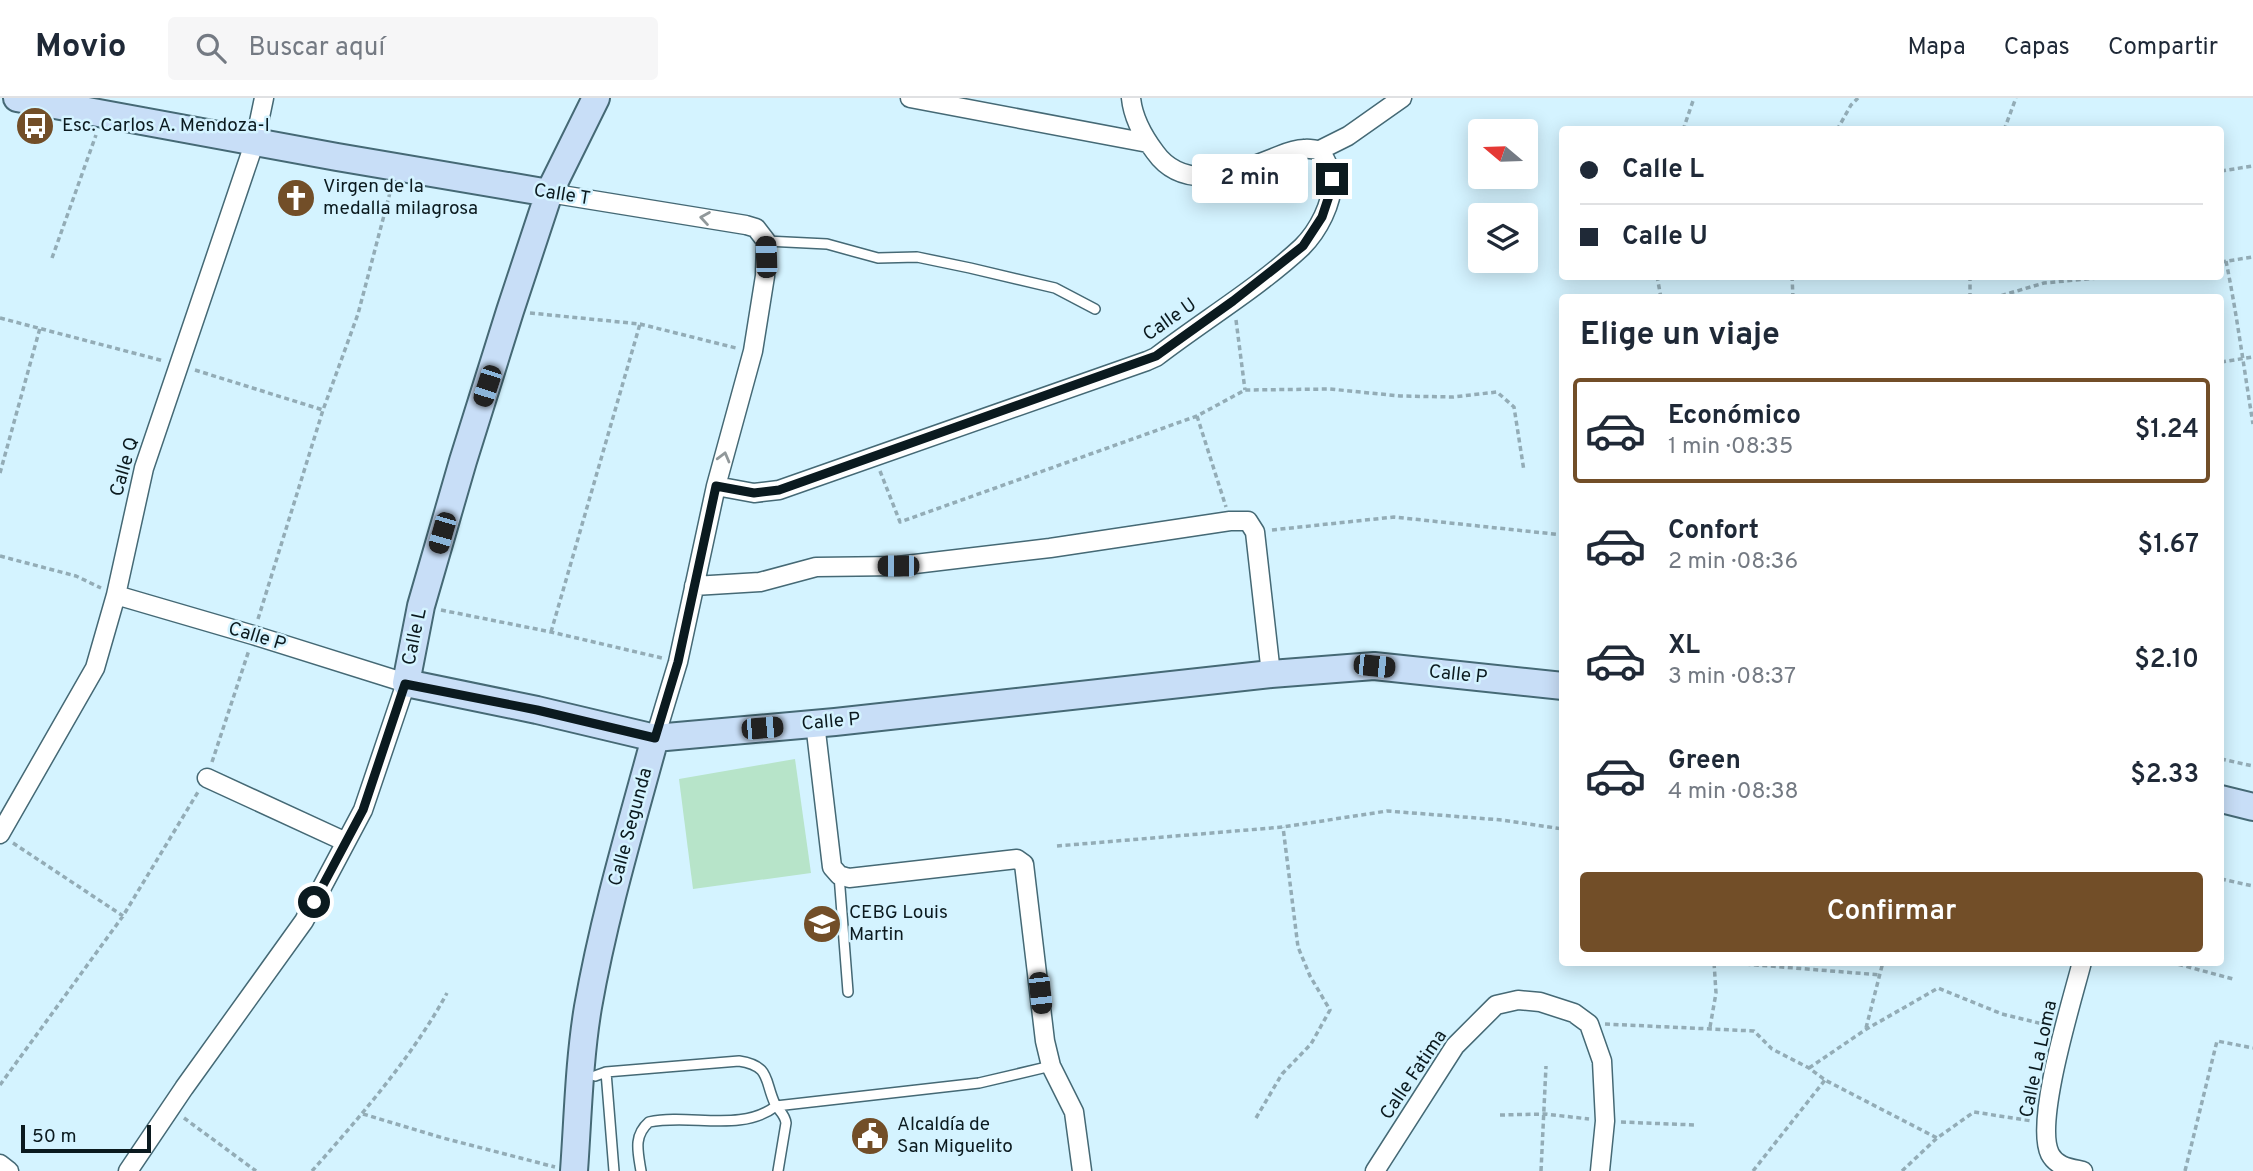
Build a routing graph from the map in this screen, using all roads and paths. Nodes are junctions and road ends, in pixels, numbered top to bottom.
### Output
1 (18, 98) edge
2 (264, 98) edge
3 (596, 98) edge
4 (910, 98) edge
5 (1131, 98) edge
6 (1402, 98) edge
7 (1695, 98) edge
8 (1858, 98) edge
9 (2016, 98) edge
10 (104, 113) junction
11 (1684, 126) edge
12 (1839, 126) edge
13 (2006, 126) edge
14 (255, 141) junction
15 (1148, 143) junction
16 (1320, 150) junction
17 (2253, 166) edge
18 (400, 168) junction
19 (2224, 171) edge
20 (549, 193) junction
21 (766, 241) junction
22 (2253, 257) edge
23 (52, 258) dead end
24 (2224, 261) edge
25 (2076, 280) edge
26 (2007, 294) edge
27 (1233, 301) junction
28 (1095, 309) dead end
29 (510, 311) junction
30 (0, 318) edge
31 (640, 324) junction
32 (40, 328) junction
33 (753, 351) junction
34 (2253, 358) edge
35 (2242, 359) junction
36 (2224, 362) edge
37 (180, 365) junction
38 (1245, 390) junction
39 (323, 410) junction
40 (1197, 416) junction
41 (2253, 424) edge
42 (874, 456) junction
43 (1524, 471) dead end
44 (0, 473) edge
45 (716, 486) junction
46 (1230, 521) junction
47 (1255, 532) junction
48 (1559, 535) edge
49 (0, 556) edge
50 (694, 586) junction
51 (116, 596) junction
52 (421, 606) junction
53 (551, 632) junction
54 (253, 635) junction
55 (678, 662) junction
56 (1271, 674) junction
57 (405, 684) junction
58 (1559, 686) edge
59 (815, 723) junction
60 (655, 738) junction
61 (2224, 760) edge
62 (2253, 766) edge
63 (207, 778) junction
64 (2224, 800) edge
65 (2253, 807) edge
66 (1283, 827) junction
67 (1559, 828) edge
68 (6, 838) edge
69 (346, 842) junction
70 (1057, 846) dead end
71 (839, 875) junction
72 (2224, 880) edge
73 (2253, 886) edge
74 (123, 916) junction
75 (1714, 966) edge
76 (1770, 966) edge
77 (1882, 966) edge
78 (2081, 966) edge
79 (2185, 966) edge
80 (1881, 975) junction
81 (2233, 979) dead end
82 (848, 992) dead end
83 (447, 993) dead end
84 (1589, 1024) junction
85 (1710, 1027) junction
86 (2066, 1029) junction
87 (1866, 1030) junction
88 (2253, 1048) edge
89 (1051, 1066) junction
90 (1546, 1066) dead end
91 (1808, 1068) junction
92 (606, 1072) junction
93 (595, 1076) dead end
94 (1825, 1080) junction
95 (0, 1085) edge
96 (776, 1106) junction
97 (171, 1108) junction
98 (362, 1114) junction
99 (1545, 1114) junction
100 (1500, 1115) dead end
101 (1256, 1118) dead end
102 (1605, 1121) junction
103 (2045, 1123) junction
104 (1695, 1125) dead end
105 (1937, 1138) junction
106 (0, 1164) edge
107 (571, 1170) edge
108 (9, 1171) edge
109 (128, 1171) edge
110 (256, 1171) edge
111 (312, 1171) edge
112 (614, 1171) edge
113 (641, 1171) edge
114 (778, 1171) edge
115 (1082, 1171) edge
116 (1375, 1171) edge
117 (1541, 1171) edge
118 (1600, 1171) edge
119 (1753, 1171) edge
120 (1902, 1171) edge
121 (2083, 1171) edge
122 (2185, 1171) edge

1 - 10 street, Calle T
2 - 14 street, Calle Q
3 - 20 street, Calle L
4 - 15 street
5 - 15 street
6 - 16 street
7 - 11 path
8 - 12 path
9 - 13 path
10 - 14 street, Calle T
10 - 23 path
14 - 18 street, Calle T
14 - 37 street, Calle Q
15 - 16 street
16 - 27 street, Calle U
17 - 19 path
18 - 20 street, Calle T
18 - 39 path
21 -> 20 street, Calle T
20 - 29 street, Calle L
21 - 28 lane, Calle T
21 - 33 street, Calle Segunda
22 - 24 path
24 - 35 path
25 - 26 path
27 - 38 path
27 - 42 street, Calle U
29 - 31 path
29 - 52 street, Calle L
30 - 32 path
31 - 33 path
31 - 53 path
32 - 37 path
32 - 44 path
45 -> 33 street, Calle Segunda
34 - 35 path
35 - 36 path
35 - 41 path
37 - 39 path
37 - 51 street, Calle Q
38 - 40 path
38 - 43 path
39 - 54 path
40 - 42 path
40 - 46 path
42 - 45 street, Calle U
45 - 50 street, Calle Segunda
46 - 47 street
46 - 50 street
47 - 48 path
47 - 56 street
49 - 51 path
50 - 55 street, Calle Segunda
51 - 54 street, Calle P
51 - 68 street, Calle Q
52 - 53 path
52 - 57 street, Calle L
53 - 55 path
54 - 57 street, Calle P
54 - 63 path
55 - 60 street, Calle Segunda
56 - 58 street, Calle P
56 - 59 street, Calle P
57 - 60 street, Calle P
57 - 69 street, Calle L
59 - 60 street, Calle P
59 - 71 street
60 - 107 street, Calle Segunda
61 - 62 path
63 - 69 street
63 - 74 path
64 - 65 street
66 - 67 path
66 - 70 path
66 - 101 path
68 - 74 path
69 - 97 street, Calle L
71 - 82 lane
71 - 89 street
72 - 73 path
74 - 95 path
75 - 85 path
76 - 80 path
77 - 80 path
78 - 86 street, Calle La Loma
79 - 81 path
80 - 87 path
83 - 98 path
84 - 85 path
84 - 102 street
84 - 116 street, Calle Fatima
85 - 91 path
86 - 87 path
86 - 103 street, Calle La Loma
87 - 91 path
88 - 122 path
89 - 96 lane
89 - 115 street
90 - 99 path
91 - 94 path
92 - 93 lane
92 - 96 lane
92 - 112 lane
94 - 105 path
94 - 119 path
96 - 113 lane
96 - 114 lane
97 - 109 street, Calle L
97 - 110 path
98 - 107 path
98 - 111 path
99 - 100 path
99 - 102 path
99 - 117 path
102 - 104 path
102 - 118 street
103 - 105 path
103 - 121 street, Calle La Loma
105 - 120 path
106 - 108 street

